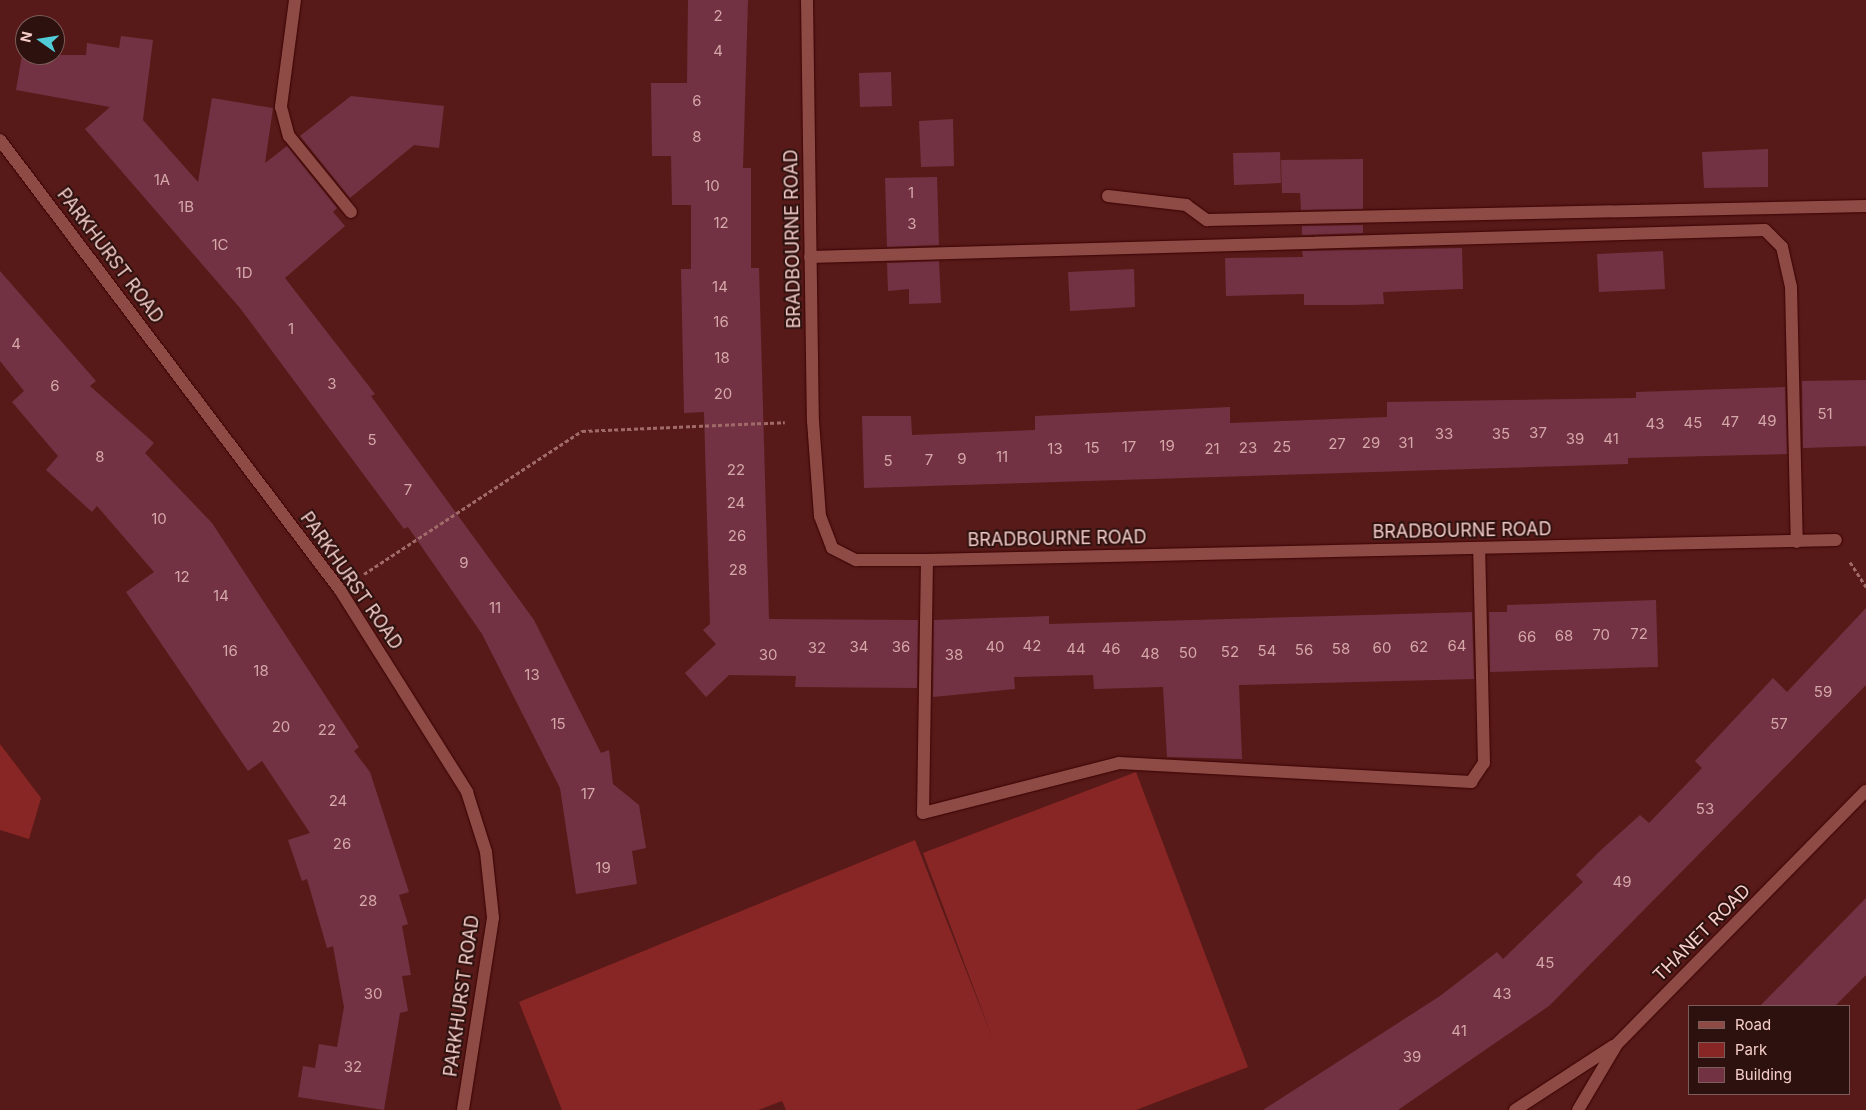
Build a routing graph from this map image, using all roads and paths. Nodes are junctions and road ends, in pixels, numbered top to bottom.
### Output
1 (295, 0) edge
2 (807, 0) edge
3 (0, 140) edge
4 (1108, 196) dead end
5 (1866, 206) edge
6 (351, 212) dead end
7 (810, 257) junction
8 (813, 421) junction
9 (1836, 540) dead end
10 (1797, 542) junction
11 (1479, 548) junction
12 (927, 560) junction
13 (1852, 566) dead end
14 (1866, 587) edge
15 (340, 590) junction
16 (1866, 791) edge
17 (1616, 1044) junction
18 (463, 1110) edge
19 (1515, 1110) edge
20 (1578, 1110) edge

1 - 6 street
2 - 7 street, BRADBOURNE ROAD
3 - 15 street, PARKHURST ROAD
4 - 5 street
7 - 8 street, BRADBOURNE ROAD
7 - 10 street
8 - 12 street, BRADBOURNE ROAD
8 - 15 path
9 - 10 street, BRADBOURNE ROAD
10 - 11 street, BRADBOURNE ROAD
11 - 12 street, BRADBOURNE ROAD
11 - 12 street
13 - 14 path
15 - 18 street, PARKHURST ROAD
16 - 17 street, THANET ROAD
17 - 19 street
17 - 20 street, THANET ROAD

